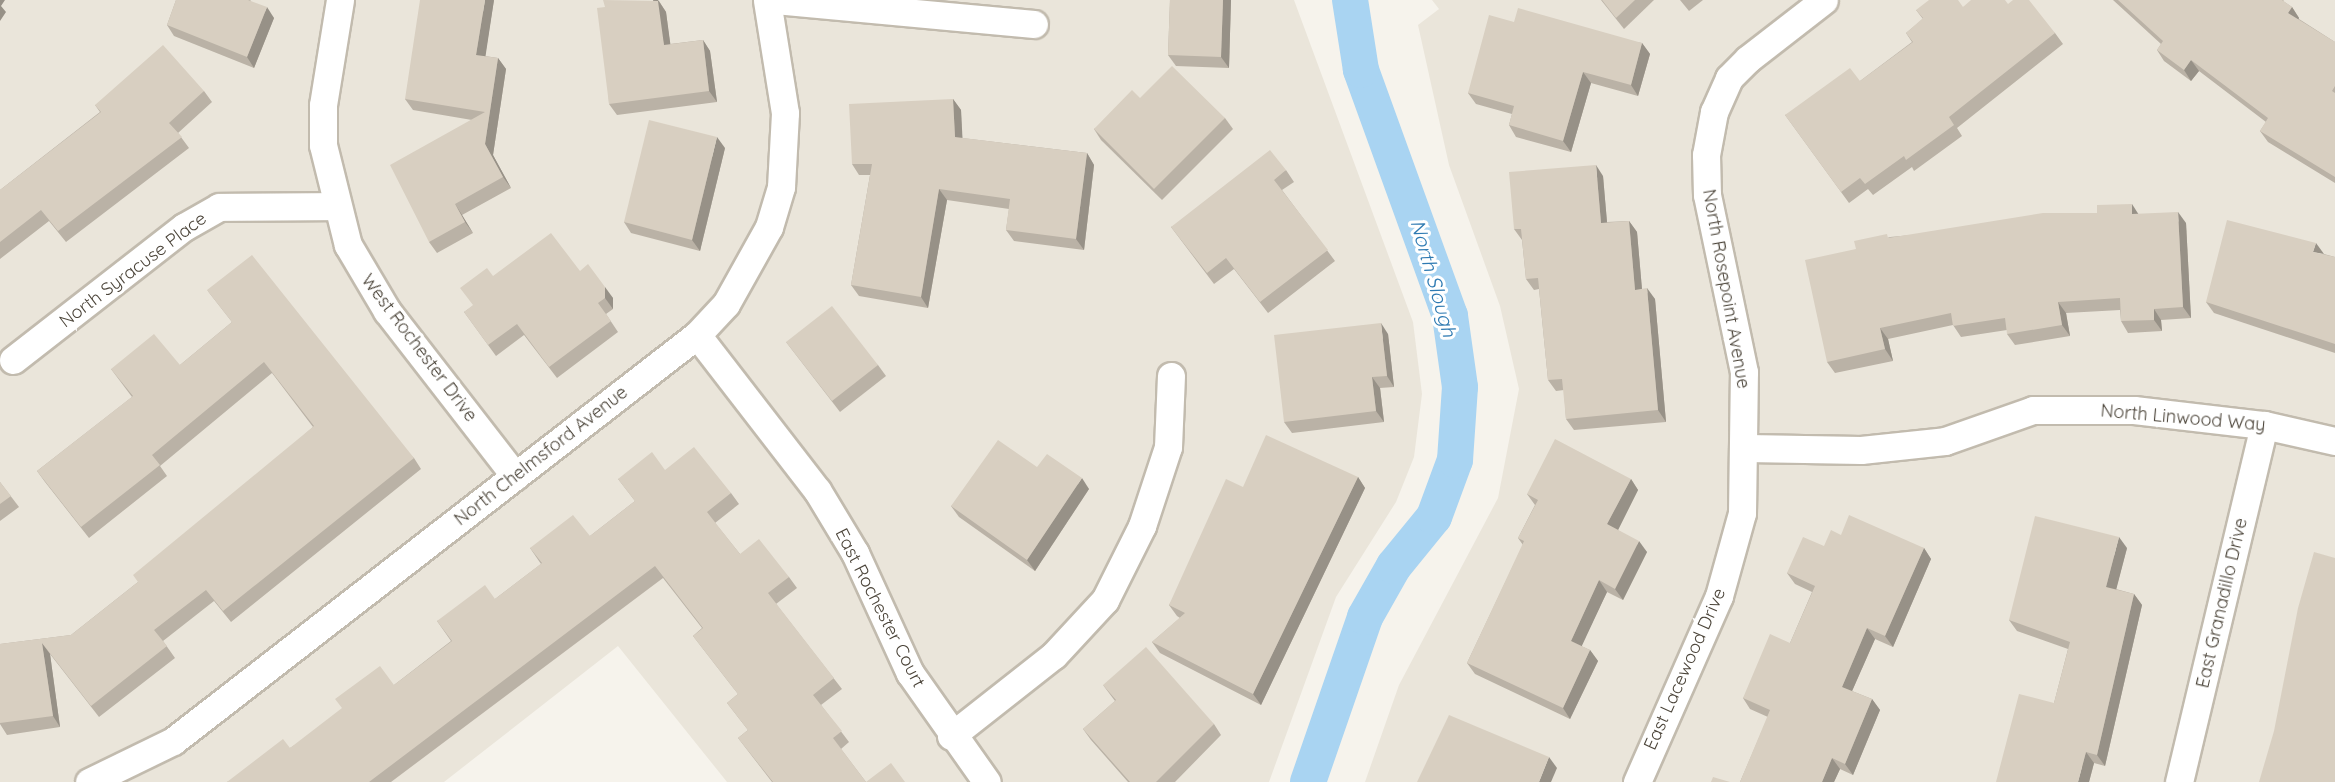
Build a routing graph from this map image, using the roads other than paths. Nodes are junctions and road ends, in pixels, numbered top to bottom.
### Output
1 (340, 0) edge
2 (767, 0) edge
3 (774, 0) edge
4 (1824, 0) edge
5 (1034, 24) dead end
6 (334, 206) junction
7 (697, 335) junction
8 (13, 360) dead end
9 (1171, 376) dead end
10 (2264, 425) junction
11 (2335, 441) edge
12 (1747, 448) junction
13 (515, 476) junction
14 (951, 736) junction
15 (89, 782) edge
16 (987, 782) edge
17 (1636, 782) edge
18 (2179, 782) edge

1 - 6 street, West Rochester Drive
2 - 7 street, North Chelmsford Avenue
3 - 5 street
4 - 12 street, North Rosepoint Avenue
6 - 8 street, North Syracuse Place
6 - 13 street, West Rochester Drive
7 - 13 street, North Chelmsford Avenue
7 - 14 street, East Rochester Court
9 - 14 street
10 - 11 street, North Linwood Way
10 - 12 street, North Linwood Way
10 - 18 street, East Granadillo Drive
12 - 17 street, East Lacewood Drive
13 - 15 street, North Chelmsford Avenue
14 - 16 street, East Rochester Court

